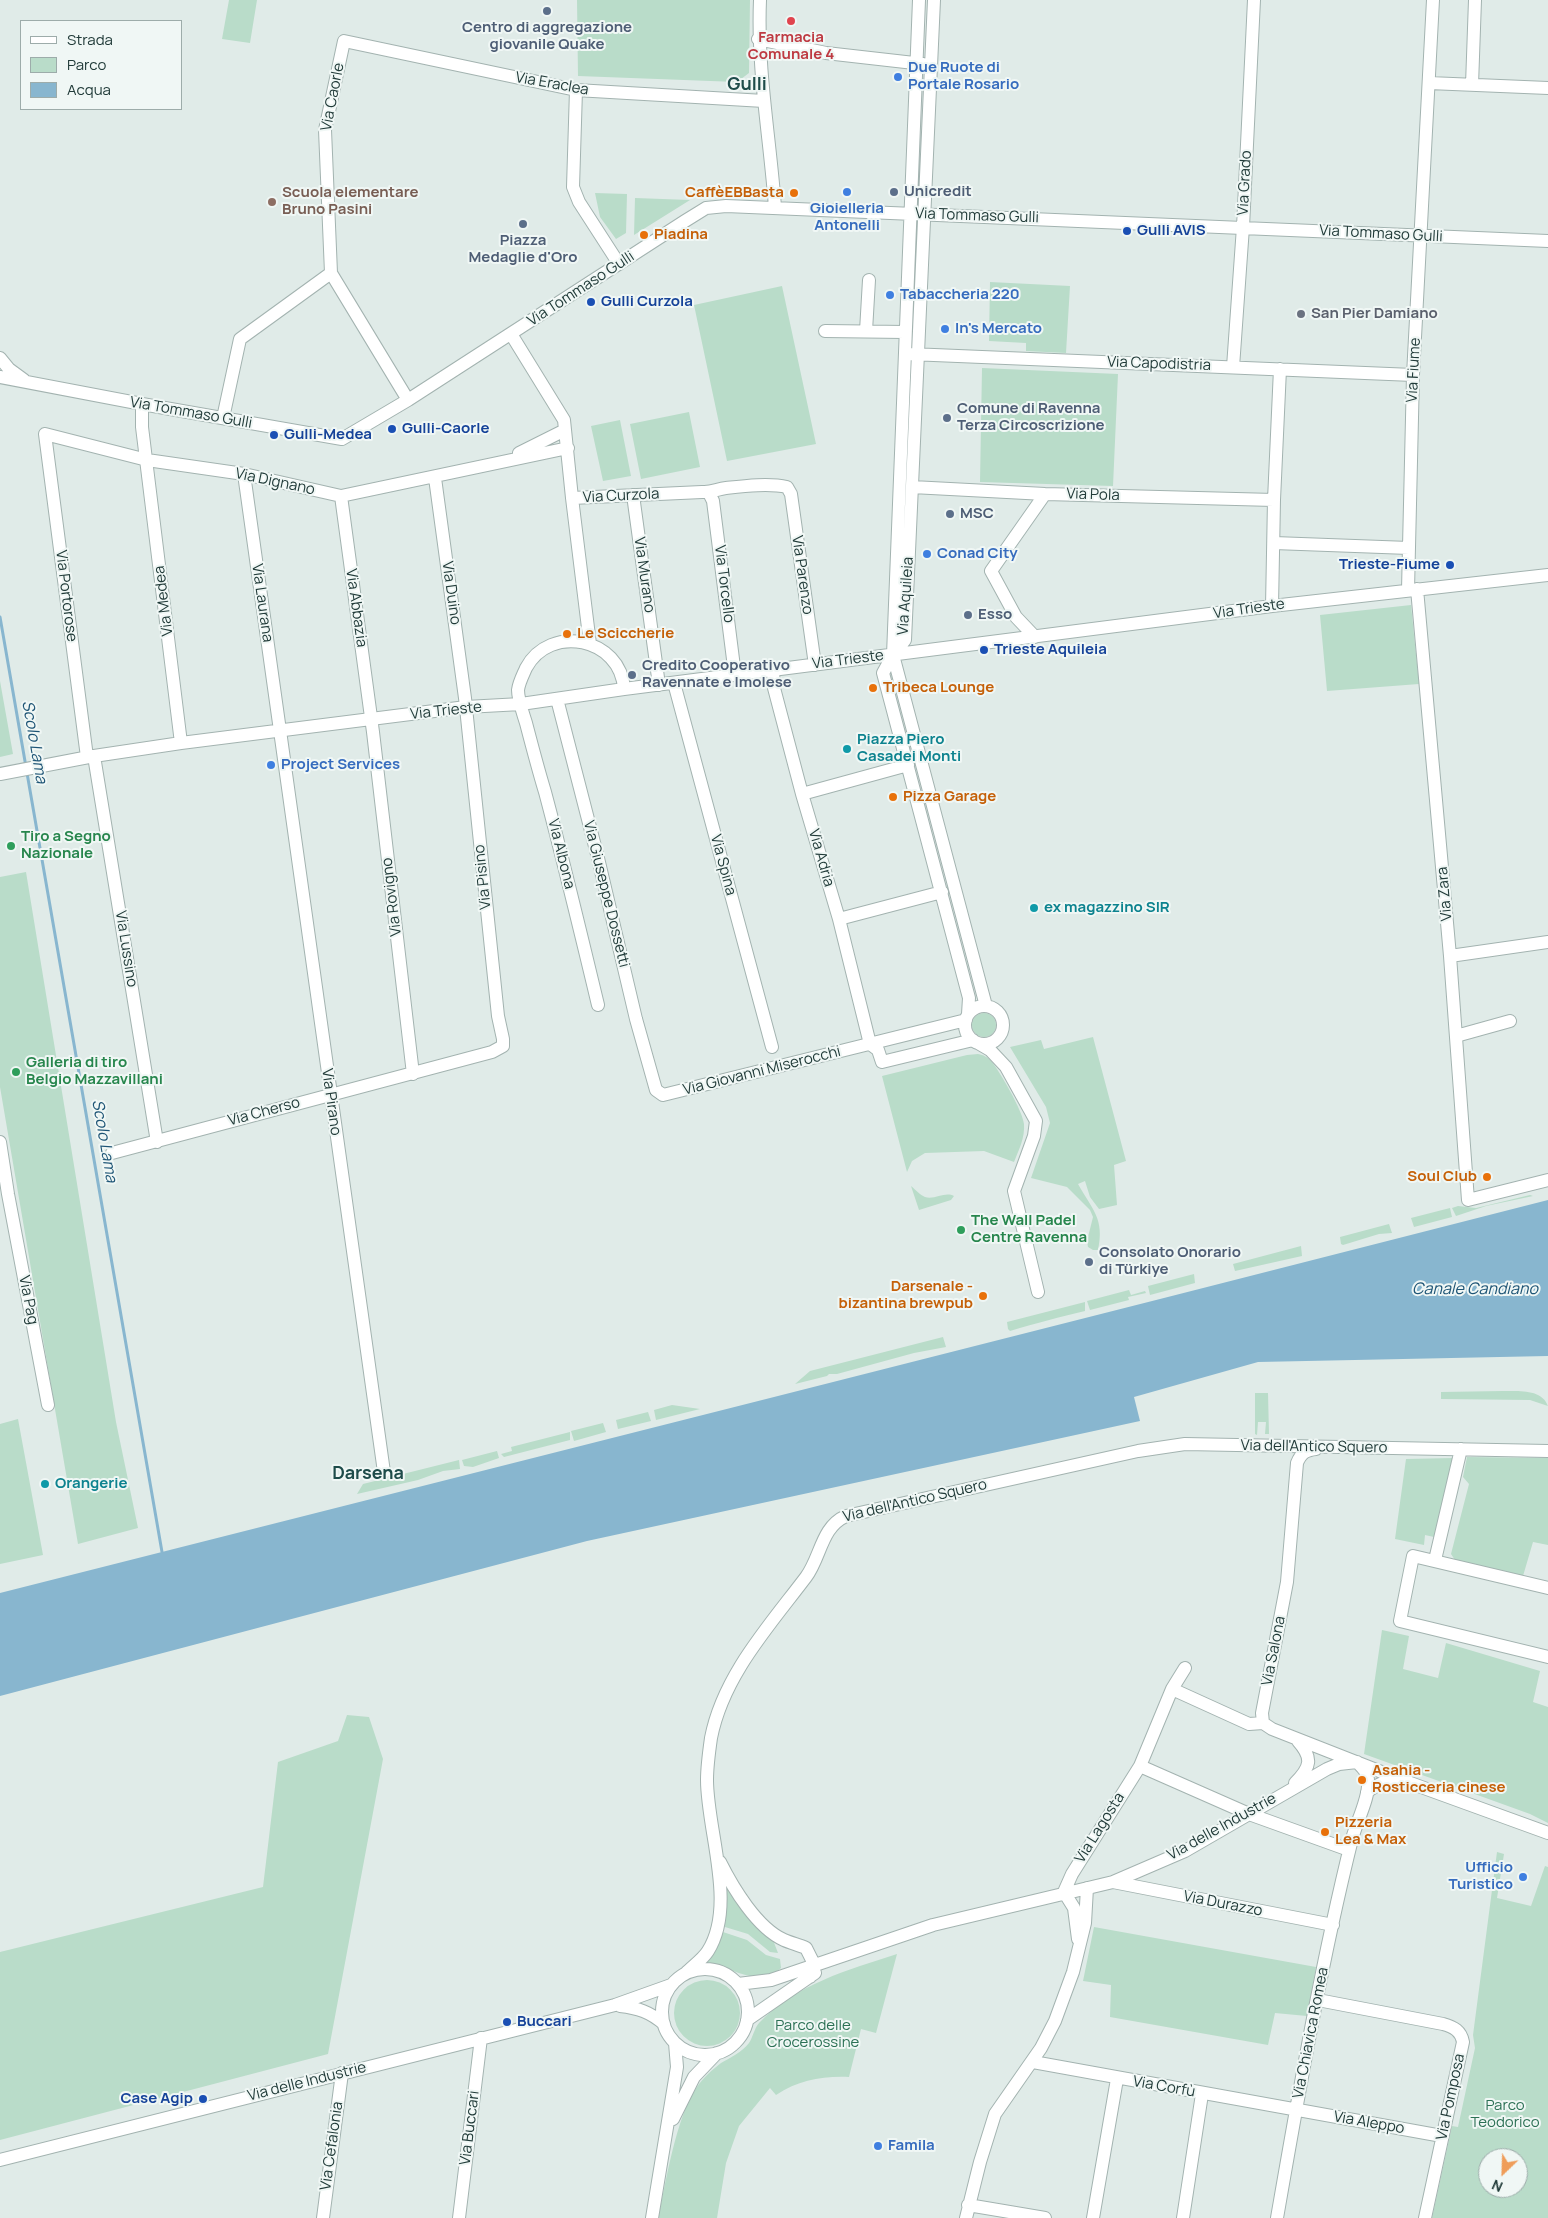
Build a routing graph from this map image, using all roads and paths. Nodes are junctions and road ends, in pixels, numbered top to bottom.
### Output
1 (760, 0) edge
2 (919, 0) edge
3 (934, 0) edge
4 (1254, 0) edge
5 (1433, 0) edge
6 (1475, 0) edge
7 (758, 39) junction
8 (344, 41) joint
9 (916, 64) junction
10 (930, 65) junction
11 (1429, 83) junction
12 (1472, 85) junction
13 (1548, 88) edge
14 (576, 90) junction
15 (764, 101) junction
16 (775, 207) junction
17 (909, 213) junction
18 (923, 214) junction
19 (1243, 227) junction
20 (1422, 237) junction
21 (1548, 241) edge
22 (620, 264) junction
23 (331, 273) junction
24 (869, 280) dead end
25 (826, 331) dead end
26 (866, 332) junction
27 (905, 332) junction
28 (511, 334) junction
29 (905, 354) junction
30 (919, 355) junction
31 (0, 358) edge
32 (1234, 367) junction
33 (1280, 369) junction
34 (1413, 375) junction
35 (0, 377) edge
36 (28, 382) junction
37 (408, 400) junction
38 (142, 404) junction
39 (158, 407) junction
40 (223, 418) junction
41 (565, 430) junction
42 (45, 434) joint
43 (568, 448) junction
44 (146, 455) junction
45 (504, 461) junction
46 (244, 474) junction
47 (434, 478) junction
48 (786, 487) joint
49 (912, 487) junction
50 (709, 493) junction
51 (1045, 494) junction
52 (633, 495) junction
53 (341, 496) junction
54 (1274, 500) junction
55 (573, 503) junction
56 (1274, 542) junction
57 (1409, 548) junction
58 (1548, 575) edge
59 (1413, 589) junction
60 (1272, 606) junction
61 (1035, 637) junction
62 (590, 644) junction
63 (893, 654) junction
64 (815, 665) junction
65 (773, 671) junction
66 (735, 675) junction
67 (674, 683) junction
68 (659, 685) junction
69 (624, 689) junction
70 (557, 699) junction
71 (521, 704) junction
72 (466, 707) junction
73 (372, 720) junction
74 (280, 731) junction
75 (181, 743) junction
76 (91, 757) junction
77 (908, 766) junction
78 (5, 773) edge
79 (802, 794) junction
80 (942, 892) junction
81 (839, 919) junction
82 (1548, 942) edge
83 (1450, 956) junction
84 (598, 1005) dead end
85 (986, 1006) junction
86 (967, 1017) junction
87 (1510, 1021) dead end
88 (999, 1036) junction
89 (1456, 1036) junction
90 (976, 1042) junction
91 (870, 1044) junction
92 (502, 1046) joint
93 (772, 1047) dead end
94 (1006, 1067) junction
95 (413, 1074) junction
96 (656, 1090) joint
97 (330, 1094) junction
98 (0, 1142) edge
99 (157, 1142) junction
100 (112, 1153) dead end
101 (1548, 1180) edge
102 (4, 1195) edge
103 (1038, 1292) dead end
104 (48, 1405) dead end
105 (1323, 1448) junction
106 (1461, 1450) junction
107 (1548, 1451) edge
108 (384, 1472) dead end
109 (1435, 1560) junction
110 (1548, 1588) edge
111 (1548, 1657) edge
112 (1186, 1668) dead end
113 (1172, 1689) junction
114 (1263, 1723) junction
115 (1294, 1738) junction
116 (1357, 1762) junction
117 (1140, 1766) junction
118 (1402, 1780) junction
119 (1288, 1790) junction
120 (1367, 1792) junction
121 (1249, 1814) junction
122 (1548, 1833) edge
123 (1349, 1850) junction
124 (716, 1855) junction
125 (1113, 1882) junction
126 (1087, 1888) junction
127 (1064, 1892) junction
128 (1333, 1926) junction
129 (1079, 1947) junction
130 (812, 1971) junction
131 (686, 1973) junction
132 (738, 1984) junction
133 (671, 1985) junction
134 (1318, 2000) junction
135 (615, 2005) junction
136 (747, 2020) junction
137 (664, 2024) junction
138 (481, 2038) junction
139 (675, 2043) junction
140 (717, 2053) junction
141 (1033, 2062) junction
142 (342, 2073) junction
143 (1118, 2079) junction
144 (1202, 2094) junction
145 (1296, 2111) junction
146 (668, 2131) junction
147 (1442, 2136) junction
148 (0, 2160) edge
149 (968, 2205) junction
150 (323, 2218) edge
151 (459, 2218) edge
152 (652, 2218) edge
153 (966, 2218) edge
154 (1045, 2218) edge
155 (1093, 2218) edge
156 (1183, 2218) edge
157 (1277, 2218) edge
158 (1425, 2218) edge

1 - 7 street
2 - 9 street, Via Aquileia
3 - 10 street, Via Aquileia
4 - 19 street, Via Grado
5 - 11 street, Via Fiume
6 - 12 street
7 - 9 street
7 - 15 street
8 - 14 street, Via Eraclea
8 - 23 street, Via Caorle
9 - 10 street
9 - 17 street, Via Aquileia
10 - 18 street, Via Aquileia
11 - 12 street
11 - 20 street, Via Fiume
12 - 13 street
14 - 15 street, Via Eraclea
14 - 22 street
15 - 16 street
16 - 17 street, Via Tommaso Gulli
16 - 22 street, Via Tommaso Gulli
17 - 18 street, Via Tommaso Gulli
17 - 27 street, Via Aquileia
18 - 19 street, Via Tommaso Gulli
18 - 30 street, Via Aquileia
19 - 20 street, Via Tommaso Gulli
19 - 32 street, Via Grado
20 - 21 street, Via Tommaso Gulli
20 - 34 street, Via Fiume
22 - 28 street, Via Tommaso Gulli
23 - 37 street, Via Caorle
23 - 40 street
24 - 26 street
25 - 26 street
26 - 27 street
27 - 29 street, Via Aquileia
28 - 37 street, Via Tommaso Gulli
28 - 41 street, Via Curzola
29 - 30 street, Via Capodistria
29 - 63 street, Via Aquileia
30 - 32 street, Via Capodistria
30 - 49 street, Via Aquileia
31 - 36 street, Via Tommaso Gulli
32 - 33 street, Via Capodistria
33 - 34 street, Via Capodistria
33 - 54 street
34 - 57 street, Via Fiume
35 - 36 street, Via Tommaso Gulli
36 - 38 street, Via Tommaso Gulli
37 - 40 street, Via Tommaso Gulli
38 - 39 street, Via Tommaso Gulli
38 - 44 street, Via Medea
39 - 40 street, Via Tommaso Gulli
39 - 44 street, Via Medea
41 - 43 street, Via Curzola
41 - 45 street, Via Dignano
42 - 44 street, Via Dignano
42 - 76 street, Via Portorose
43 - 45 street, Via Dignano
43 - 55 street, Via Curzola
44 - 46 street, Via Dignano
44 - 75 street, Via Medea
45 - 47 street, Via Dignano
46 - 53 street, Via Dignano
46 - 74 street, Via Laurana
47 - 53 street, Via Dignano
47 - 72 street, Via Duino
48 - 50 street, Via Curzola
48 - 64 street, Via Parenzo
49 - 51 street, Via Pola
49 - 63 street, Via Aquileia
50 - 52 street, Via Curzola
50 - 66 street, Via Torcello
51 - 54 street, Via Pola
51 - 61 street
52 - 55 street, Via Curzola
52 - 68 street, Via Murano
53 - 73 street, Via Abbazia
54 - 56 street
55 - 62 street
56 - 57 street
56 - 60 street
57 - 59 street, Via Fiume
58 - 59 street, Via Trieste
59 - 60 street, Via Trieste
59 - 83 street, Via Zara
60 - 61 street, Via Trieste
61 - 63 street, Via Trieste
62 - 69 street
62 - 71 street, Via Albona
63 - 64 street, Via Trieste
63 - 77 street
63 - 85 street
64 - 65 street, Via Trieste
65 - 66 street, Via Trieste
65 - 79 street, Via Adria
66 - 67 street, Via Trieste
67 - 68 street, Via Trieste
67 - 93 street, Via Spina
68 - 69 street, Via Trieste
69 - 70 street, Via Trieste
70 - 71 street, Via Trieste
70 - 96 street, Via Giuseppe Dossetti
71 - 72 street, Via Trieste
71 - 84 street, Via Albona
72 - 73 street, Via Trieste
72 - 92 street, Via Pisino
73 - 74 street, Via Trieste
73 - 95 street, Via Rovigno
74 - 75 street, Via Trieste
74 - 97 street, Via Pirano
75 - 76 street, Via Trieste
76 - 78 street, Via Trieste
76 - 99 street, Via Lussino
77 - 79 street
77 - 80 street
79 - 81 street, Via Adria
80 - 81 street
80 - 86 street
81 - 91 street, Via Adria
82 - 83 street
83 - 89 street, Via Zara
85 - 86 street
85 - 88 street
86 - 90 street
86 - 91 street, Via Giovanni Miserocchi
87 - 89 street
88 - 90 street
88 - 94 street
89 - 101 street, Via Zara
90 - 91 street
90 - 94 street
91 - 96 street, Via Giovanni Miserocchi
92 - 95 street, Via Cherso
94 - 103 street
95 - 97 street, Via Cherso
97 - 99 street, Via Cherso
97 - 108 street, Via Pirano
98 - 102 street, Via Pag
99 - 100 street, Via Cherso
102 - 104 street, Via Pag
105 - 106 street, Via dell'Antico Squero
105 - 114 street, Via Salona
105 - 124 street, Via dell'Antico Squero
106 - 107 street, Via dell'Antico Squero
106 - 109 street
109 - 110 street
109 - 111 street
112 - 113 street, Via Lagosta
113 - 114 street
113 - 117 street, Via Lagosta
114 - 115 street
115 - 116 street
115 - 119 street
116 - 118 street
116 - 119 street, Via delle Industrie
116 - 120 street
117 - 121 street
117 - 127 street, Via Lagosta
118 - 120 street
118 - 122 street
119 - 121 street, Via delle Industrie
120 - 123 street, Via Chiavica Romea
121 - 123 street
121 - 125 street, Via delle Industrie
123 - 128 street, Via Chiavica Romea
124 - 130 street
124 - 131 street, Via dell'Antico Squero
125 - 126 street, Via delle Industrie
125 - 128 street, Via Durazzo
126 - 127 street, Via delle Industrie
126 - 129 street
127 - 129 street
127 - 130 street, Via delle Industrie
128 - 134 street, Via Chiavica Romea
129 - 141 street
130 - 132 street, Via delle Industrie
130 - 136 street, Via delle Industrie
131 - 132 street
131 - 133 street
132 - 136 street
133 - 135 street, Via delle Industrie
133 - 137 street
134 - 145 street, Via Chiavica Romea
134 - 147 street, Via Pomposa
135 - 137 street, Via delle Industrie
135 - 138 street, Via delle Industrie
136 - 140 street
137 - 139 street
138 - 142 street, Via delle Industrie
138 - 151 street, Via Buccari
139 - 140 street
139 - 146 street
140 - 146 street
141 - 143 street, Via Corfù
141 - 149 street
142 - 148 street, Via delle Industrie
142 - 150 street, Via Cefalonia
143 - 144 street, Via Corfù
143 - 155 street
144 - 145 street, Via Corfù
144 - 156 street
145 - 147 street, Via Aleppo
145 - 157 street, Via Chiavica Romea
146 - 152 street
147 - 158 street, Via Pomposa
149 - 153 street
149 - 154 street

